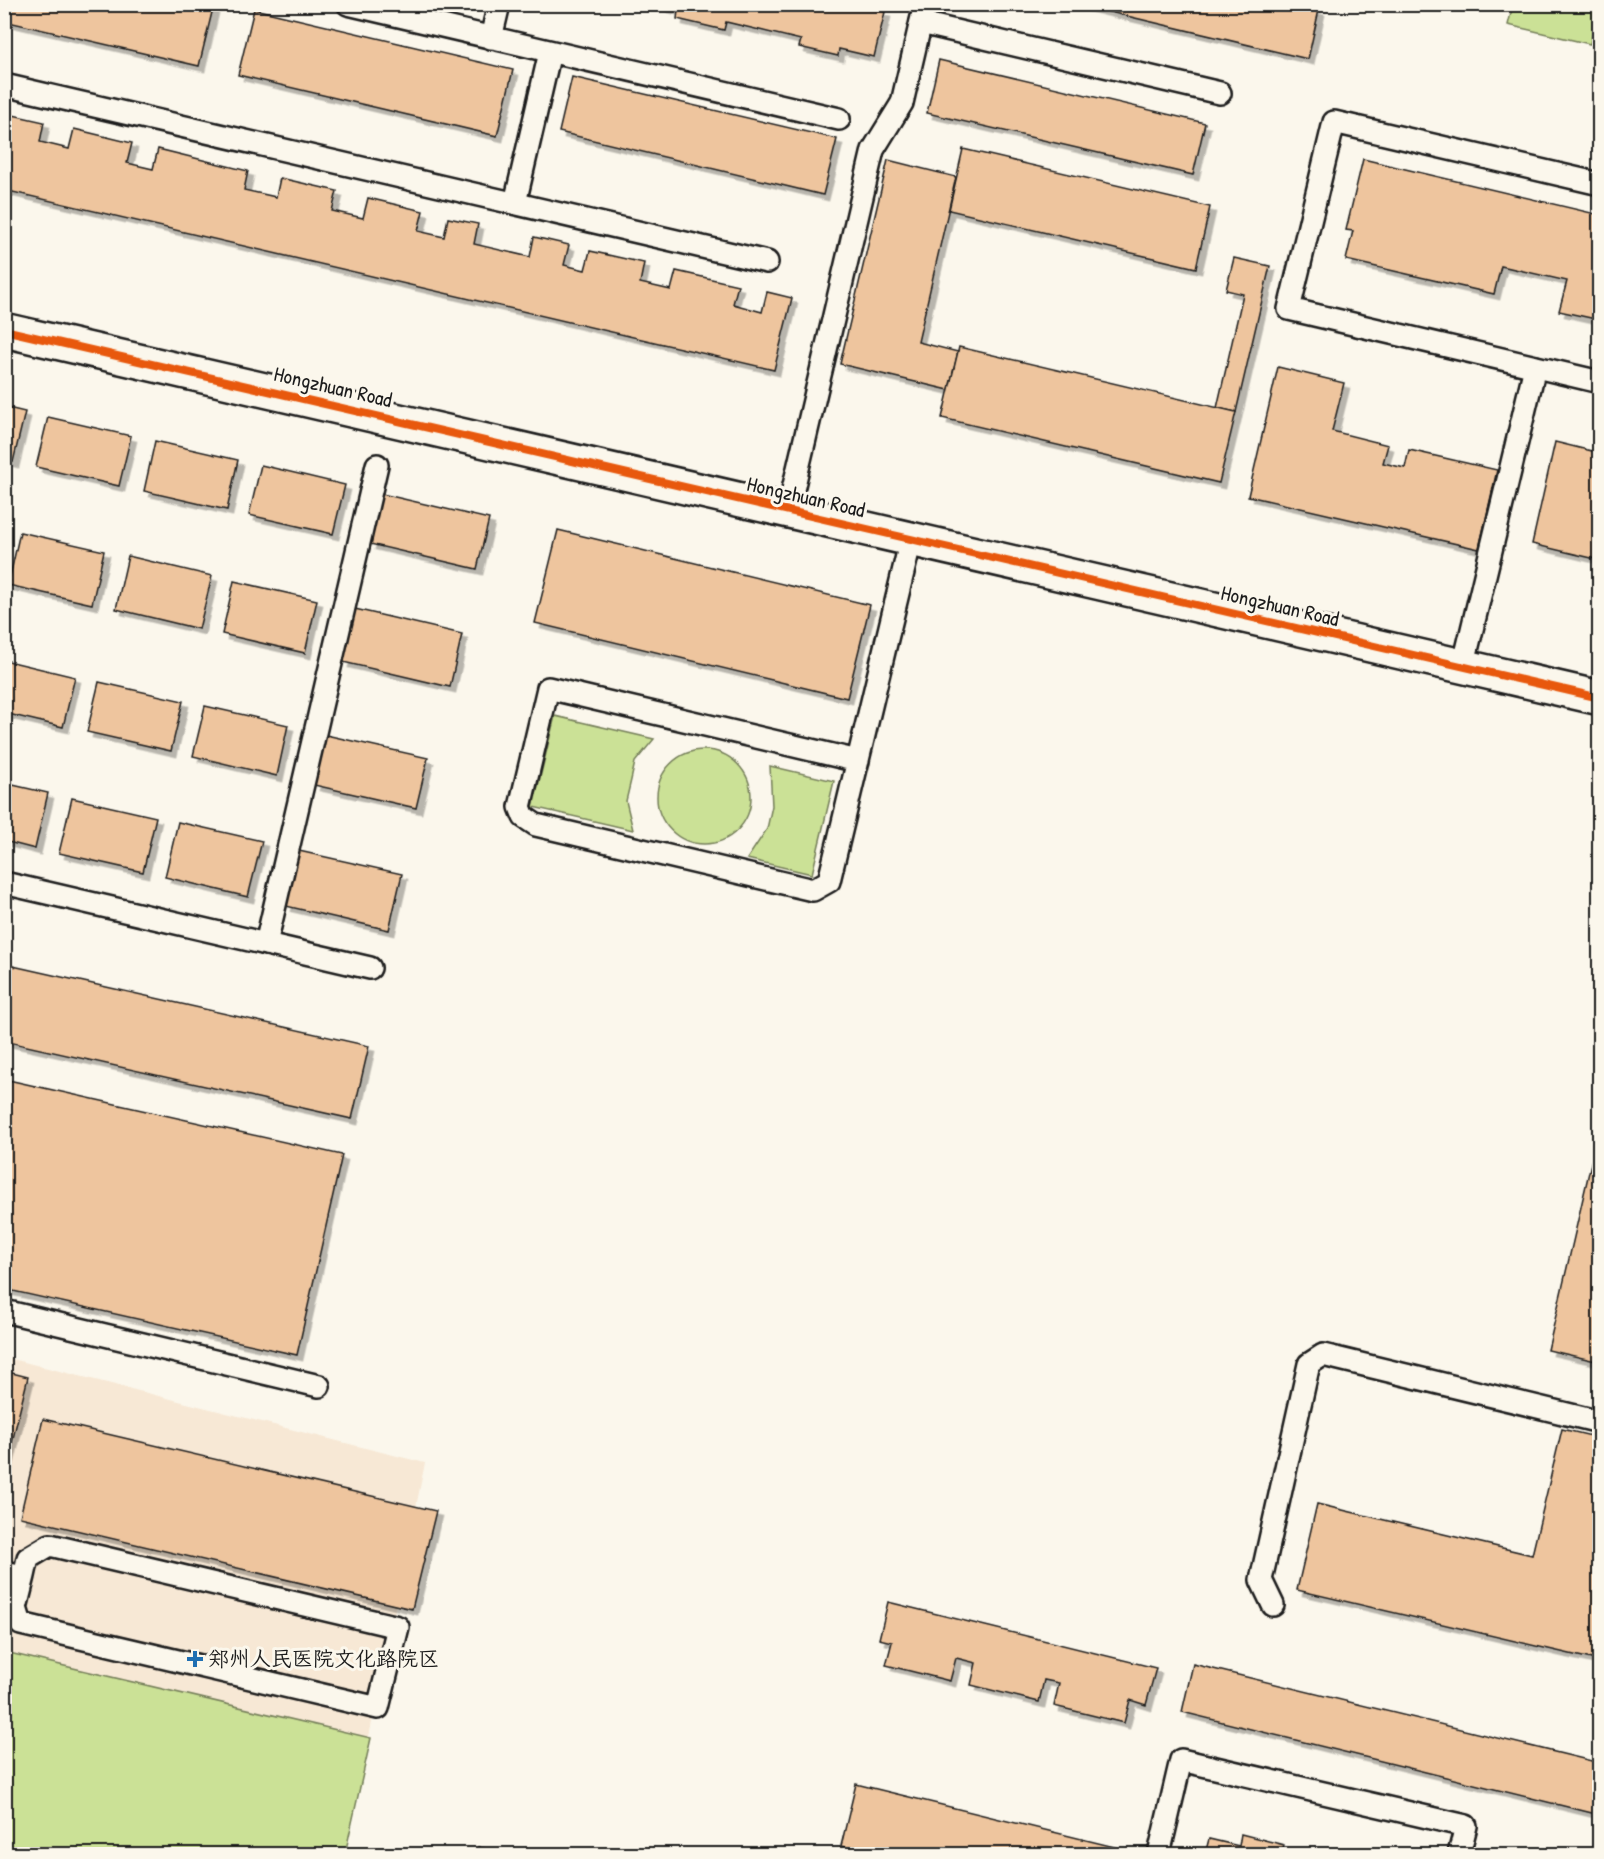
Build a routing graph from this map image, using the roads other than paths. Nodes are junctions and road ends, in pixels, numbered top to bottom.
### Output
1 (348, 4) edge
2 (499, 4) edge
3 (923, 14) edge
4 (491, 38) junction
5 (550, 52) junction
6 (4, 84) edge
7 (1220, 93) dead end
8 (839, 119) dead end
9 (1599, 184) edge
10 (515, 203) junction
11 (767, 262) dead end
12 (4, 330) edge
13 (1535, 367) junction
14 (1599, 382) edge
15 (377, 465) dead end
16 (788, 511) junction
17 (911, 539) junction
18 (1463, 667) junction
19 (1599, 698) edge
20 (858, 761) junction
21 (4, 883) edge
22 (266, 944) junction
23 (370, 968) dead end
24 (4, 1311) edge
25 (319, 1386) dead end
26 (1599, 1422) edge
27 (14, 1574) edge
28 (1273, 1605) dead end
29 (1160, 1854) edge
30 (1460, 1854) edge

1 - 4 lane
2 - 4 lane
3 - 7 lane
3 - 16 lane
4 - 5 lane
5 - 8 lane
5 - 10 lane
6 - 10 lane
9 - 13 lane
10 - 11 lane
12 - 16 street, Hongzhuan Road
13 - 14 lane
13 - 18 lane
15 - 22 lane
16 - 17 street, Hongzhuan Road
17 - 18 street, Hongzhuan Road
17 - 20 lane
18 - 19 street, Hongzhuan Road
20 - 20 lane
21 - 22 lane
22 - 23 lane
24 - 25 lane
26 - 28 lane
27 - 27 lane
29 - 30 lane

